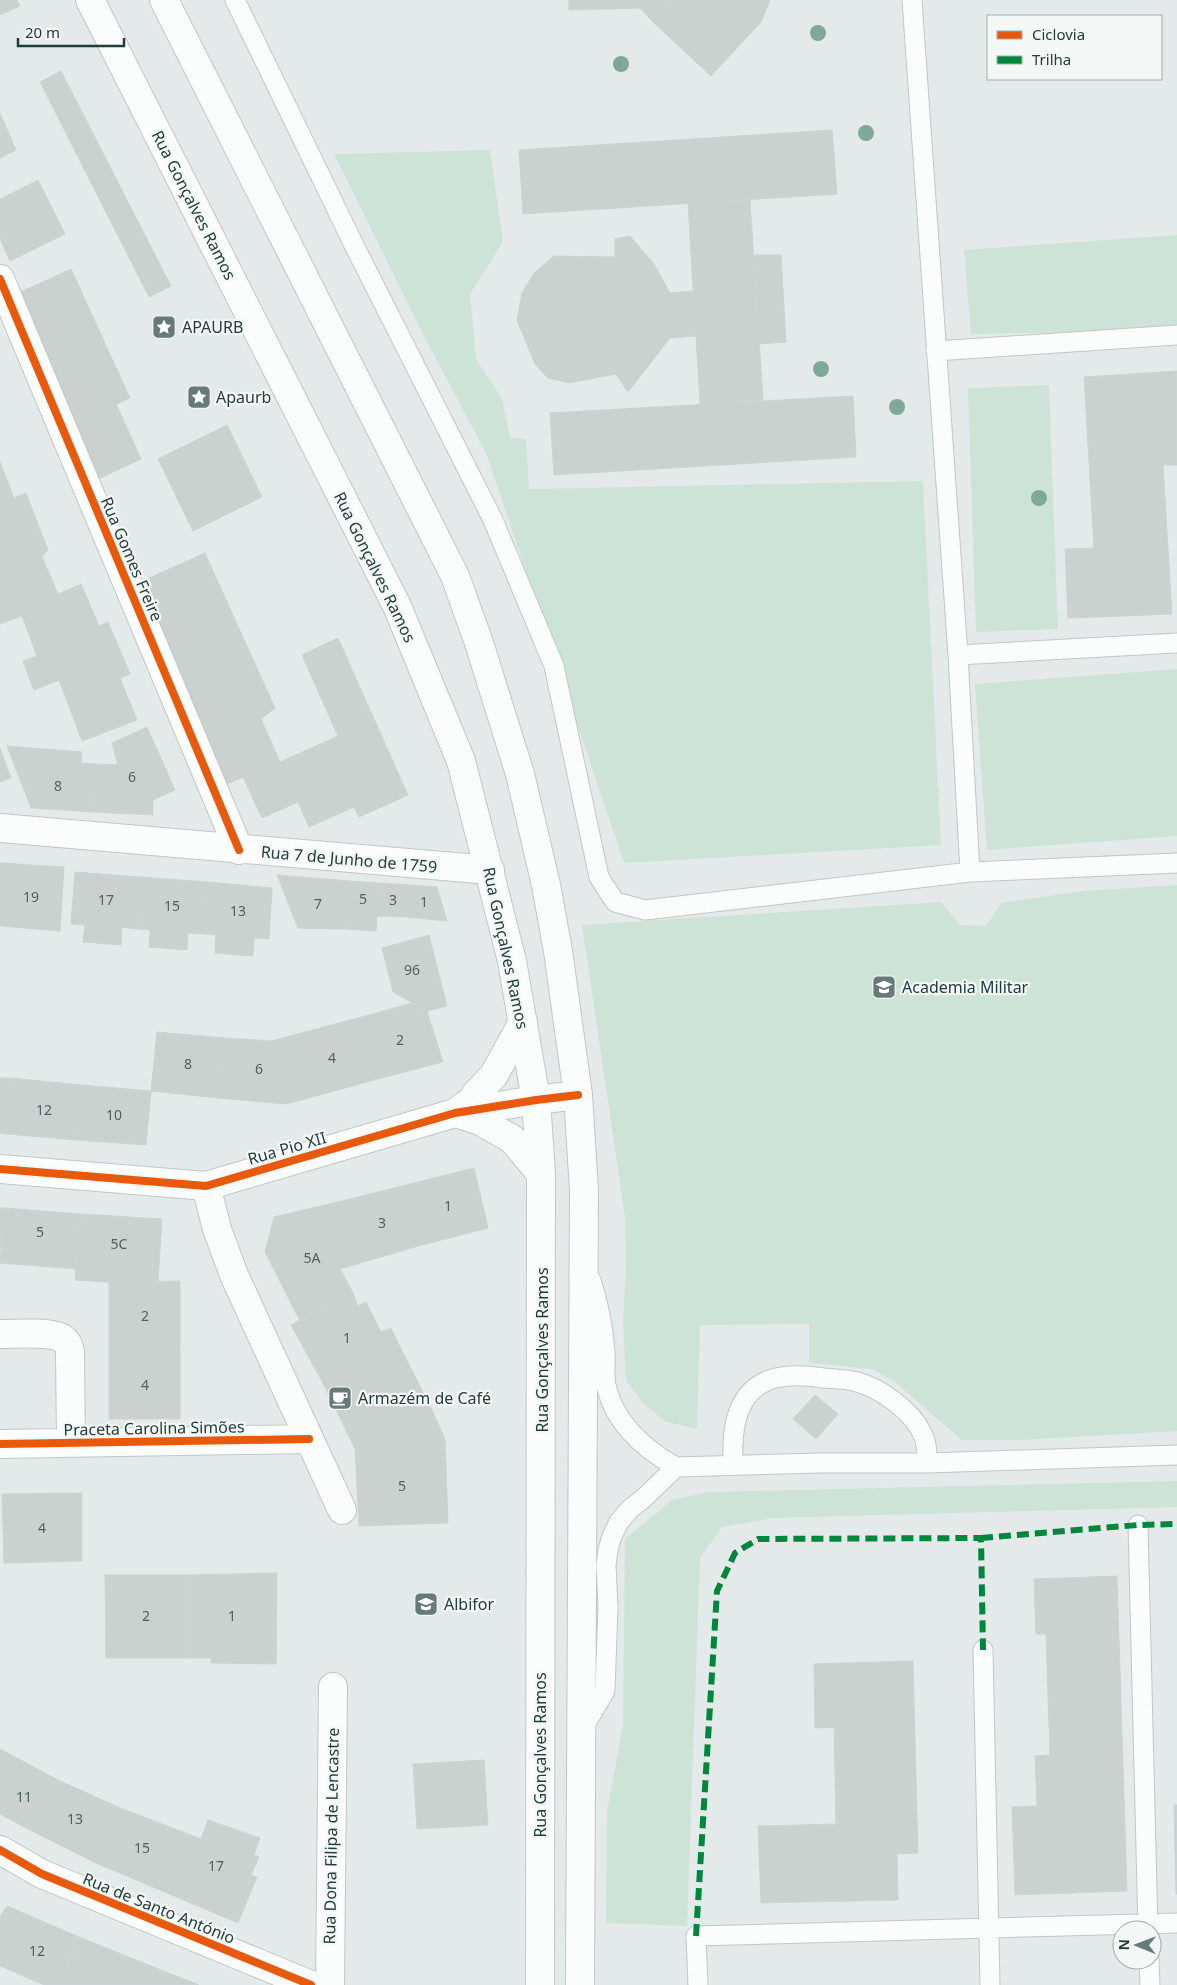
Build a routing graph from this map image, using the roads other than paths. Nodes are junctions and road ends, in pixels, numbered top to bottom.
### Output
1 (90, 0) edge
2 (164, 0) edge
3 (235, 0) edge
4 (912, 0) edge
5 (0, 279) edge
6 (1177, 335) edge
7 (936, 351) junction
8 (1177, 643) edge
9 (958, 655) junction
10 (0, 828) edge
11 (239, 850) junction
12 (1177, 862) edge
13 (490, 870) junction
14 (970, 872) junction
15 (523, 1022) junction
16 (578, 1095) junction
17 (536, 1100) junction
18 (455, 1113) junction
19 (0, 1169) edge
20 (541, 1174) junction
21 (206, 1186) junction
22 (584, 1258) junction
23 (0, 1334) edge
24 (309, 1439) junction
25 (71, 1443) junction
26 (0, 1444) edge
27 (1177, 1455) edge
28 (927, 1463) junction
29 (733, 1465) junction
30 (676, 1467) junction
31 (342, 1510) dead end
32 (1138, 1525) dead end
33 (984, 1650) dead end
34 (333, 1687) dead end
35 (581, 1731) junction
36 (0, 1850) edge
37 (1148, 1920) edge
38 (1177, 1922) edge
39 (1162, 1925) edge
40 (989, 1927) junction
41 (1112, 1927) edge
42 (1149, 1970) edge
43 (311, 1985) edge
44 (330, 1985) edge
45 (540, 1985) edge
46 (580, 1985) edge
47 (698, 1985) edge
48 (990, 1985) edge
49 (1150, 1985) edge

1 - 13 main road, Rua Gonçalves Ramos
2 - 16 main road
3 - 14 lane
4 - 7 lane
5 - 11 main road, Rua Gomes Freire
6 - 7 lane
7 - 9 lane
8 - 9 lane
9 - 14 lane
10 - 11 main road, Rua 7 de Junho de 1759
11 - 13 main road, Rua 7 de Junho de 1759
12 - 14 lane
13 - 15 main road, Rua Gonçalves Ramos
15 - 17 main road, Rua Gonçalves Ramos
15 - 18 main road
16 - 17 main road, Rua Pio XII
16 - 22 main road
17 - 18 main road, Rua Pio XII
17 - 20 main road, Rua Gonçalves Ramos
18 - 20 main road
18 - 21 main road, Rua Pio XII
19 - 21 main road, Rua Pio XII
20 - 45 main road, Rua Gonçalves Ramos
21 - 24 main road
22 - 30 lane
22 - 35 main road
23 - 25 main road, Praceta Carolina Simões
24 - 25 main road, Praceta Carolina Simões
24 - 31 main road
25 - 26 main road, Praceta Carolina Simões
27 - 28 lane
28 - 29 lane
28 - 29 lane
29 - 30 lane
30 - 35 lane
32 - 37 lane
33 - 40 lane
34 - 44 main road, Rua Dona Filipa de Lencastre
35 - 46 main road
36 - 43 main road, Rua de Santo António
38 - 39 lane
40 - 41 lane
40 - 47 lane
40 - 48 lane
42 - 49 lane

